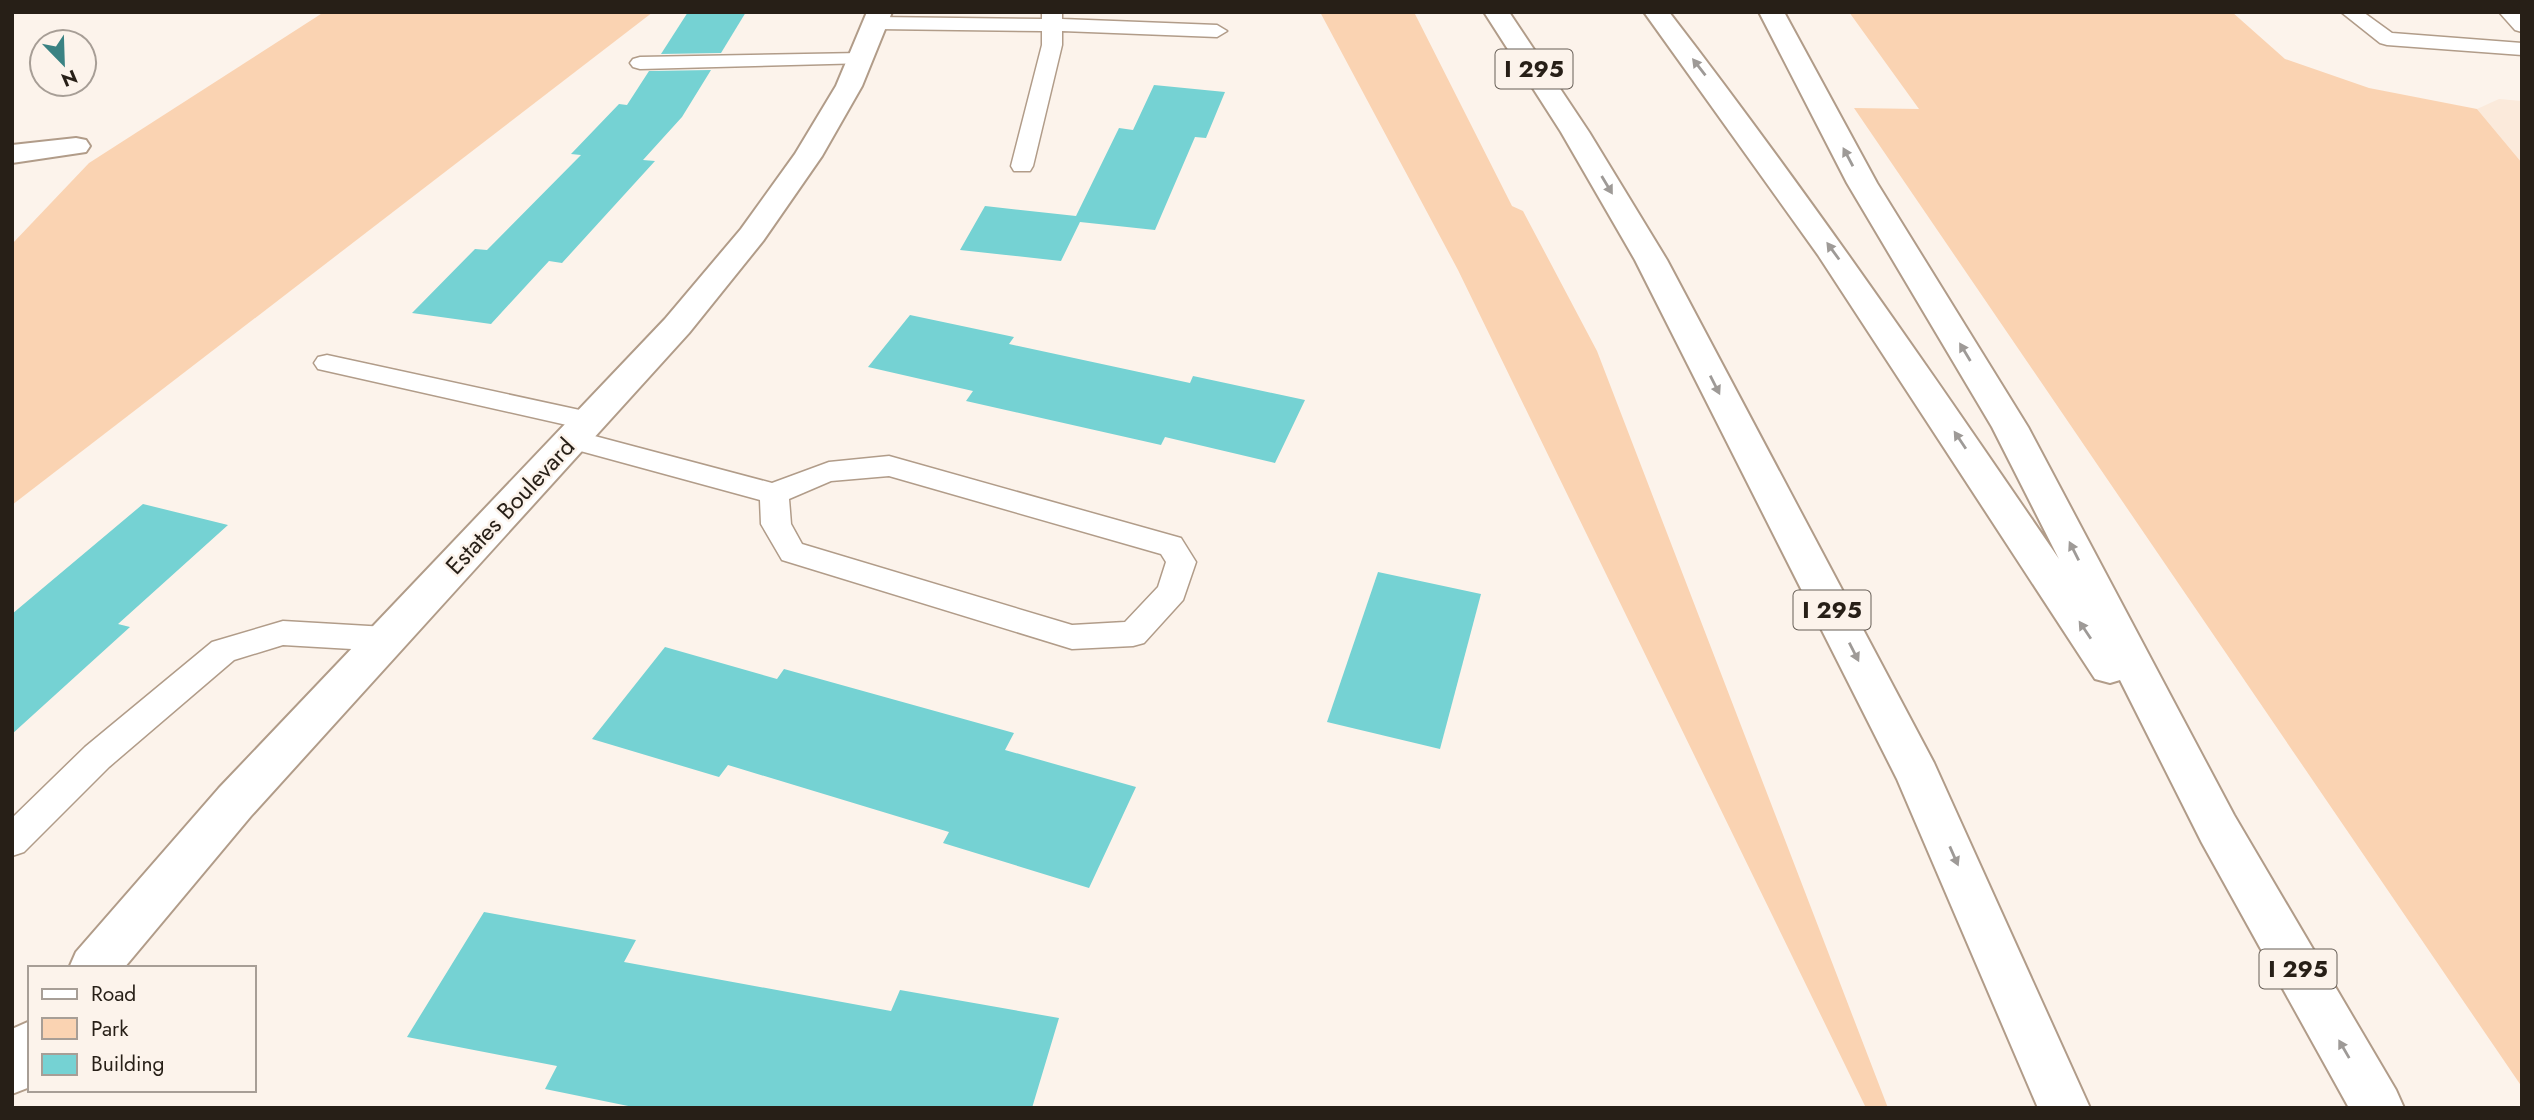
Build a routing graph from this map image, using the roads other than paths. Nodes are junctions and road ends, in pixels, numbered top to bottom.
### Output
1 (1496, 12) edge
2 (1656, 12) edge
3 (1771, 12) edge
4 (2350, 12) edge
5 (2508, 12) edge
6 (879, 18) edge
7 (1052, 18) edge
8 (2522, 26) edge
9 (1217, 31) dead end
10 (2522, 50) edge
11 (861, 60) junction
12 (640, 63) dead end
13 (76, 146) dead end
14 (12, 154) edge
15 (1022, 166) dead end
16 (327, 363) dead end
17 (580, 430) junction
18 (774, 495) junction
19 (386, 639) junction
20 (2217, 830) junction
21 (12, 841) edge
22 (95, 966) edge
23 (28, 1049) edge
24 (12, 1069) edge
25 (2064, 1108) edge
26 (2378, 1108) edge

1 -> 25 main road, I 295
20 -> 2 main road, I 295
20 -> 3 main road
4 - 10 lane
5 - 8 lane
6 - 7 lane
6 - 11 main road, Estates Boulevard
7 - 9 lane
7 - 15 lane
11 - 12 lane
11 - 17 main road, Estates Boulevard
13 - 14 main road
16 - 17 lane
17 - 18 lane
17 - 19 main road, Estates Boulevard
18 - 18 lane
19 - 21 lane
19 - 22 main road, Estates Boulevard
26 -> 20 main road, I 295
23 - 24 main road

